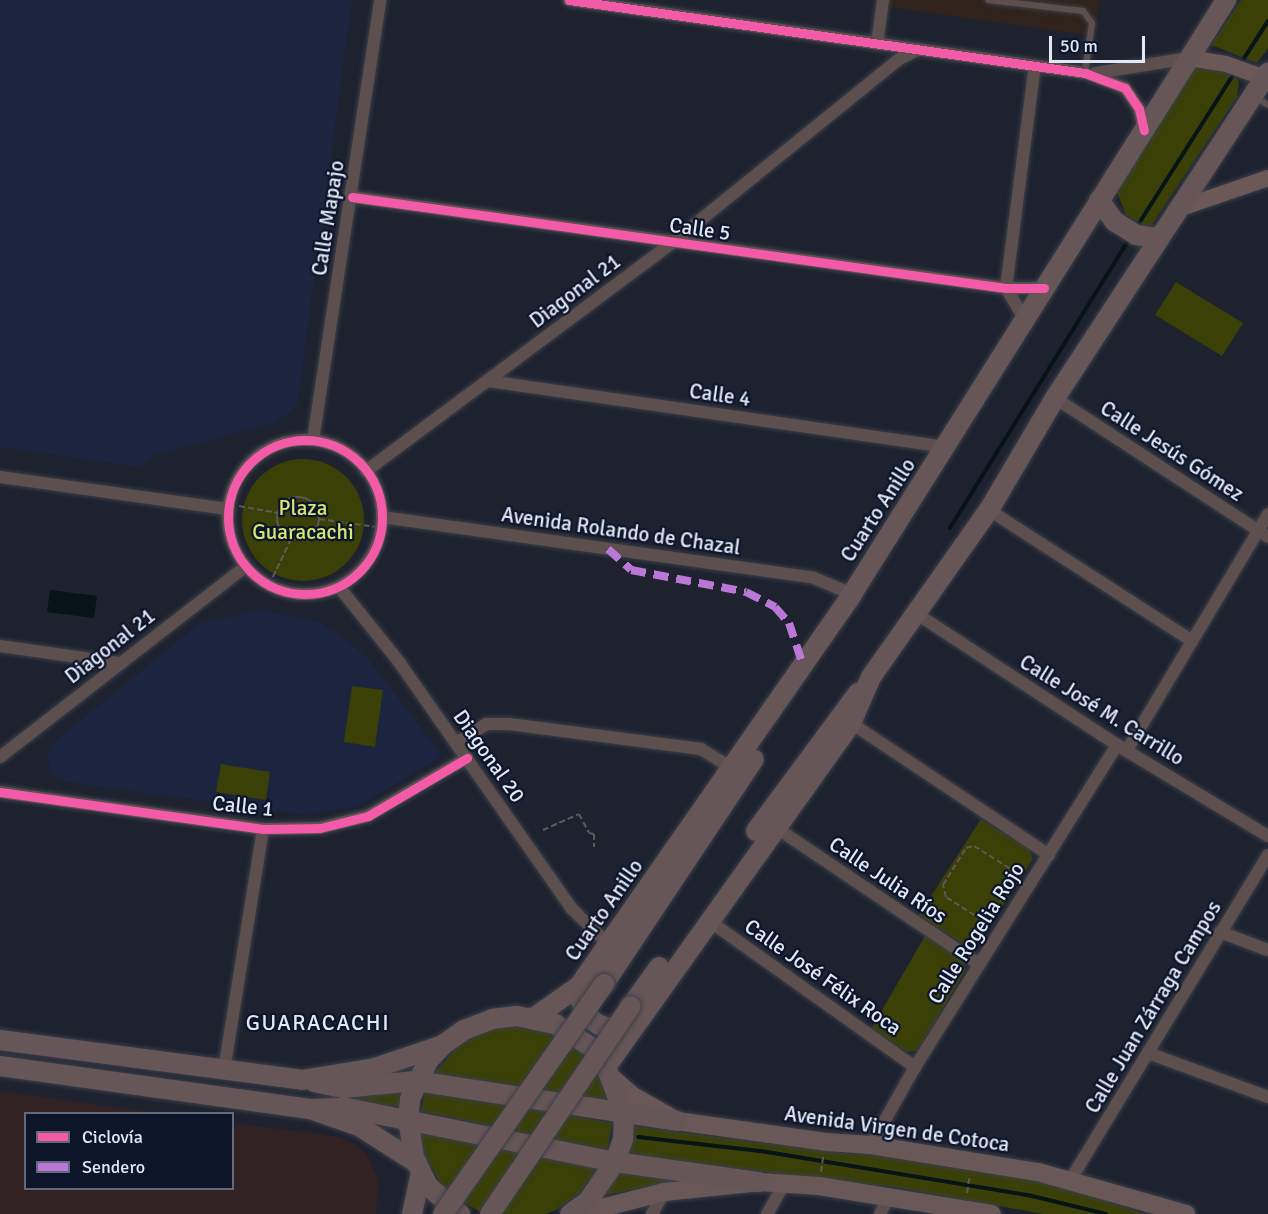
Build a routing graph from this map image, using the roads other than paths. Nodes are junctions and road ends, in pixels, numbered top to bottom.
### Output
1 (380, 0) edge
2 (569, 0) edge
3 (883, 0) edge
4 (988, 0) edge
5 (1226, 0) edge
6 (877, 44) junction
7 (917, 50) junction
8 (1189, 58) junction
9 (1035, 66) junction
10 (1085, 73) junction
11 (1263, 75) edge
12 (1260, 101) edge
13 (1144, 130) junction
14 (1268, 178) edge
15 (352, 197) junction
16 (1099, 200) junction
17 (1178, 209) junction
18 (1158, 238) junction
19 (672, 243) junction
20 (1006, 288) junction
21 (1044, 288) junction
22 (1024, 318) junction
23 (488, 381) junction
24 (1055, 398) junction
25 (313, 441) junction
26 (946, 447) junction
27 (366, 471) junction
28 (0, 477) edge
29 (228, 506) junction
30 (989, 510) junction
31 (1268, 514) edge
32 (381, 523) junction
33 (1263, 534) edge
34 (245, 567) junction
35 (339, 587) junction
36 (852, 594) junction
37 (917, 614) junction
38 (1192, 641) junction
39 (0, 646) edge
40 (119, 663) junction
41 (871, 677) junction
42 (851, 723) junction
43 (456, 743) junction
44 (1122, 747) junction
45 (0, 756) edge
46 (467, 758) junction
47 (732, 768) junction
48 (0, 792) edge
49 (0, 797) edge
50 (775, 827) junction
51 (263, 829) junction
52 (1268, 836) edge
53 (1049, 855) junction
54 (1268, 855) edge
55 (708, 920) junction
56 (1220, 932) junction
57 (609, 945) junction
58 (1268, 950) edge
59 (979, 964) junction
60 (579, 986) junction
61 (637, 1010) junction
62 (535, 1017) junction
63 (0, 1040) edge
64 (444, 1044) junction
65 (1148, 1053) junction
66 (0, 1066) edge
67 (915, 1067) junction
68 (224, 1070) junction
69 (609, 1072) junction
70 (302, 1080) junction
71 (416, 1081) junction
72 (1268, 1097) edge
73 (310, 1110) junction
74 (624, 1114) junction
75 (408, 1119) junction
76 (677, 1121) junction
77 (871, 1144) junction
78 (615, 1162) junction
79 (419, 1168) junction
80 (1071, 1179) junction
81 (760, 1182) junction
82 (784, 1184) junction
83 (664, 1192) junction
84 (889, 1196) junction
85 (412, 1214) edge
86 (443, 1214) edge
87 (460, 1214) edge
88 (490, 1214) edge
89 (570, 1214) edge
90 (578, 1214) edge
91 (652, 1214) edge
92 (767, 1214) edge
93 (880, 1214) edge
94 (992, 1214) edge
95 (1186, 1214) edge

1 - 15 street, Calle Mapajo
2 - 6 street
3 - 6 street
4 - 10 lane
5 - 8 highway, Cuarto Anillo
6 - 7 street
7 - 9 street
7 - 19 street, Diagonal 21
8 - 10 street
8 - 11 main road
8 - 13 highway, Cuarto Anillo
9 - 10 street
9 - 20 street
10 - 13 street
11 - 12 highway
12 - 17 highway
13 - 16 highway, Cuarto Anillo
14 - 17 main road
15 - 19 street, Calle 5
15 - 25 street, Calle Mapajo
16 - 18 highway
16 - 21 highway, Cuarto Anillo
17 - 18 highway
18 - 24 highway
19 - 20 street, Calle 5
19 - 23 street, Diagonal 21
20 - 21 street, Calle 5
20 - 22 street
21 - 22 highway, Cuarto Anillo
22 - 26 highway, Cuarto Anillo
23 - 26 street, Calle 4
23 - 27 street, Diagonal 21
24 - 30 highway
24 - 33 street, Calle Jesús Gómez
25 - 27 street
25 - 29 street
26 - 36 highway, Cuarto Anillo
27 - 32 street
28 - 29 street
29 - 34 street
30 - 37 highway
30 - 38 street
31 - 33 street, Calle Rogelia Rojo
32 - 35 street
32 - 36 street, Avenida Rolando de Chazal
33 - 38 street, Calle Rogelia Rojo
34 - 35 street
34 - 40 street, Diagonal 21
35 - 43 street, Diagonal 20
36 - 47 highway, Cuarto Anillo
36 - 86 highway, bridge
37 - 41 highway
37 - 44 street, Calle José M. Carrillo
38 - 44 street, Calle Rogelia Rojo
39 - 40 street
40 - 45 street, Diagonal 21
41 - 42 highway
41 - 61 highway
42 - 50 highway
42 - 53 street
43 - 46 street, Diagonal 20
43 - 47 street
44 - 52 street, Calle José M. Carrillo
44 - 53 street, Calle Rogelia Rojo
46 - 51 street, Calle 1
46 - 57 street, Diagonal 20
47 - 57 highway, Cuarto Anillo
48 - 49 street
48 - 51 street, Calle 1
50 - 55 highway
50 - 59 street, Calle Julia Ríos
51 - 68 street
53 - 59 street, Calle Rogelia Rojo
54 - 56 street, Calle Juan Zárraga Campos
55 - 61 highway
55 - 67 street, Calle José Félix Roca
56 - 58 street
56 - 65 street, Calle Juan Zárraga Campos
57 - 60 highway, Cuarto Anillo
59 - 67 street, Calle Rogelia Rojo
60 - 61 highway
60 - 62 highway, Cuarto Anillo
61 - 69 highway
61 - 88 highway, bridge
62 - 64 highway
62 - 69 highway
63 - 68 highway
64 - 70 highway
64 - 71 highway
65 - 72 street
65 - 80 street, Calle Juan Zárraga Campos
66 - 73 highway
67 - 77 street, Calle Rogelia Rojo
68 - 70 highway
69 - 74 highway
69 - 76 main road, Avenida Virgen de Cotoca
70 - 71 highway
71 - 74 highway
71 - 75 highway
73 - 75 highway
73 - 79 highway
74 - 76 highway
74 - 78 highway
75 - 78 highway
75 - 79 highway
76 - 77 main road, Avenida Virgen de Cotoca
77 - 80 main road, Avenida Virgen de Cotoca
78 - 81 highway
78 - 89 highway
79 - 85 highway
79 - 87 highway
80 - 95 main road, Avenida Virgen de Cotoca
81 - 82 main road
81 - 83 main road
82 - 84 main road
82 - 92 street
83 - 90 main road
83 - 91 street
84 - 93 street
84 - 94 main road

